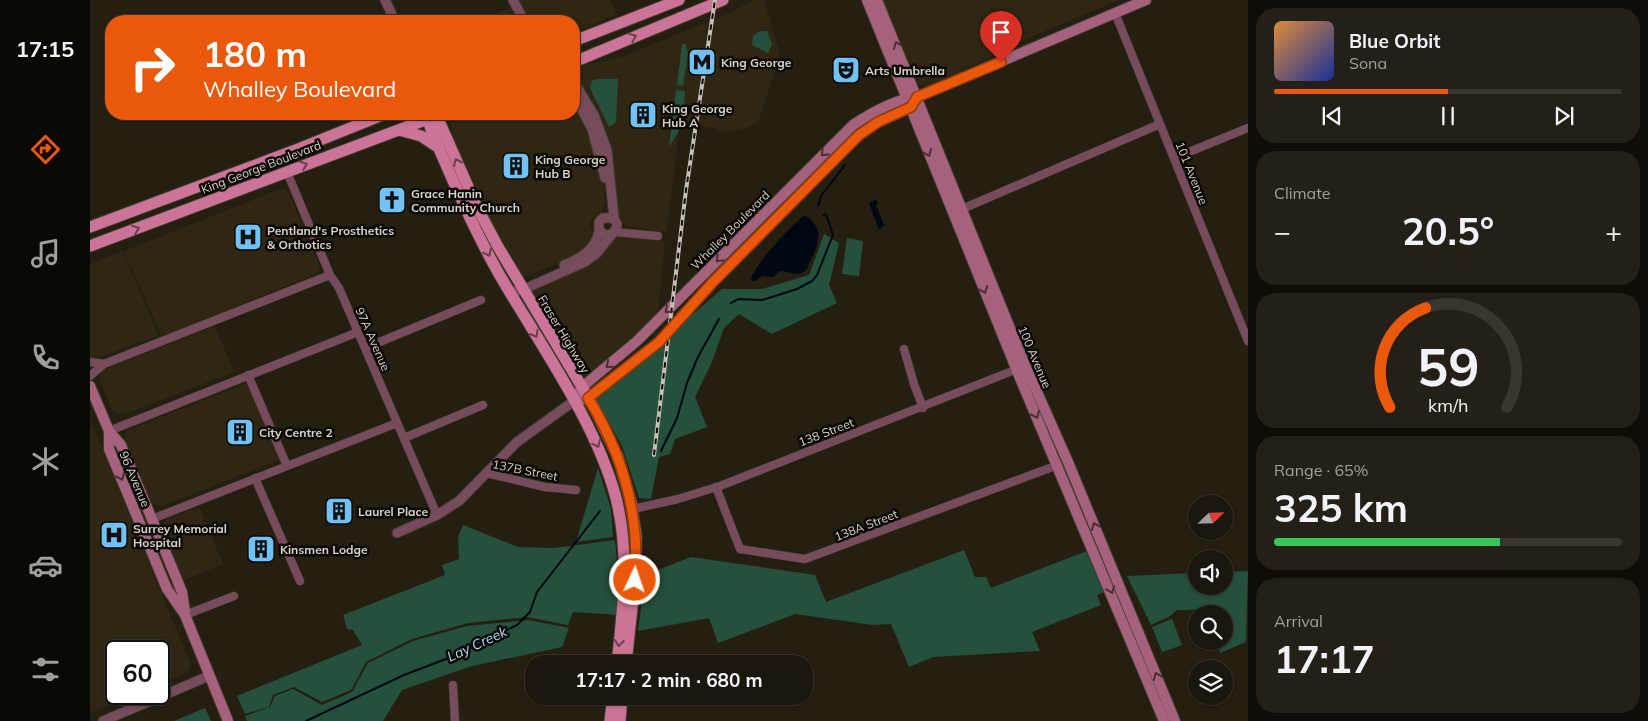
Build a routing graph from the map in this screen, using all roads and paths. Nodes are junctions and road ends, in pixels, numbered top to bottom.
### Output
1 (386, 0) edge
2 (513, 0) edge
3 (679, 0) edge
4 (723, 0) edge
5 (867, 0) edge
6 (877, 0) edge
7 (1146, 0) edge
8 (704, 4) edge
9 (1115, 13) junction
10 (392, 15) edge
11 (521, 15) edge
12 (580, 39) edge
13 (580, 59) edge
14 (580, 92) edge
15 (912, 101) junction
16 (580, 106) edge
17 (370, 120) edge
18 (422, 120) edge
19 (435, 120) edge
20 (436, 120) edge
21 (1160, 124) junction
22 (1248, 128) edge
23 (397, 130) junction
24 (439, 148) junction
25 (1174, 158) junction
26 (286, 172) junction
27 (962, 208) junction
28 (603, 218) junction
29 (90, 227) edge
30 (614, 227) junction
31 (599, 230) junction
32 (658, 236) dead end
33 (90, 246) edge
34 (330, 275) junction
35 (517, 289) junction
36 (481, 300) dead end
37 (358, 332) junction
38 (1248, 341) edge
39 (365, 348) junction
40 (904, 349) dead end
41 (90, 362) edge
42 (104, 364) junction
43 (1021, 368) junction
44 (248, 375) junction
45 (90, 376) edge
46 (90, 386) edge
47 (581, 388) junction
48 (588, 398) junction
49 (574, 401) junction
50 (483, 405) dead end
51 (923, 408) junction
52 (397, 423) junction
53 (109, 430) junction
54 (404, 438) junction
55 (1058, 465) junction
56 (287, 466) junction
57 (486, 473) junction
58 (255, 478) junction
59 (716, 487) junction
60 (576, 490) dead end
61 (632, 509) junction
62 (437, 515) junction
63 (138, 519) junction
64 (152, 519) junction
65 (397, 533) dead end
66 (300, 580) dead end
67 (182, 592) junction
68 (234, 596) dead end
69 (185, 615) junction
70 (618, 655) edge
71 (627, 655) edge
72 (209, 676) junction
73 (453, 685) dead end
74 (612, 705) edge
75 (621, 705) edge
76 (103, 721) edge
77 (228, 721) edge
78 (455, 721) edge
79 (610, 721) edge
80 (620, 721) edge
81 (1164, 721) edge
82 (1175, 721) edge

1 - 10 street
2 - 11 street
3 - 12 main road
4 - 8 main road
5 - 15 main road, 100 Avenue
15 -> 6 main road, 100 Avenue
7 - 9 main road, Whalley Boulevard
13 -> 8 main road
9 - 15 main road, Whalley Boulevard
9 - 21 street, 101 Avenue
14 - 30 street
15 - 27 main road, 100 Avenue
15 -> 43 main road, 100 Avenue
15 -> 47 main road, Whalley Boulevard
15 - 48 main road, Whalley Boulevard
16 - 28 street
17 - 29 main road, King George Boulevard
18 - 23 main road, King George Boulevard
19 - 24 main road, Fraser Highway
35 -> 20 main road, Fraser Highway
21 - 25 street, 101 Avenue
21 - 27 street
22 - 25 street
23 - 24 main road
26 -> 23 main road, King George Boulevard
24 -> 35 main road, Fraser Highway
25 - 38 street, 101 Avenue
33 -> 26 main road, King George Boulevard
26 - 34 street, 97A Avenue
27 - 43 main road, 100 Avenue
28 - 30 street
28 - 31 street
30 - 31 street
30 - 32 street
30 - 35 street
31 - 35 street
34 - 37 street, 97A Avenue
34 - 42 street
35 - 47 main road, Fraser Highway
35 -> 49 main road, Fraser Highway
36 - 39 street
37 - 39 street, 97A Avenue
37 - 44 street
39 - 52 street, 97A Avenue
40 - 51 street
41 - 42 street
42 - 45 street
43 - 51 street, 138 Street
43 -> 55 main road, 100 Avenue
82 -> 43 main road, 100 Avenue
44 - 53 street
44 - 56 street
46 - 53 main road, 96 Avenue
47 - 48 main road, Fraser Highway
47 - 49 main road, Whalley Boulevard
48 - 49 main road, Whalley Boulevard
48 - 61 main road, Fraser Highway
49 - 57 street, Whalley Boulevard
49 -> 70 main road, Fraser Highway
50 - 54 street
51 - 59 street, 138 Street
52 - 54 street, 97A Avenue
52 - 56 street
53 -> 63 main road, 96 Avenue
53 - 64 main road, 96 Avenue
54 - 62 street, 97A Avenue
55 - 59 street, 138A Street
55 -> 81 main road, 100 Avenue
56 - 58 street
57 - 60 street, 137B Street
57 - 62 street, 137B Street
58 - 64 street
58 - 66 street
59 - 61 street, 138 Street
61 - 71 main road, Fraser Highway
62 - 65 street, 137B Street
63 - 67 main road
63 - 69 main road, 96 Avenue
64 - 67 main road, 96 Avenue
67 - 69 main road, 96 Avenue
68 - 69 street
69 - 72 main road, 96 Avenue
72 - 76 street
72 - 77 main road, 96 Avenue
73 - 78 street
74 - 79 main road
75 - 80 main road

